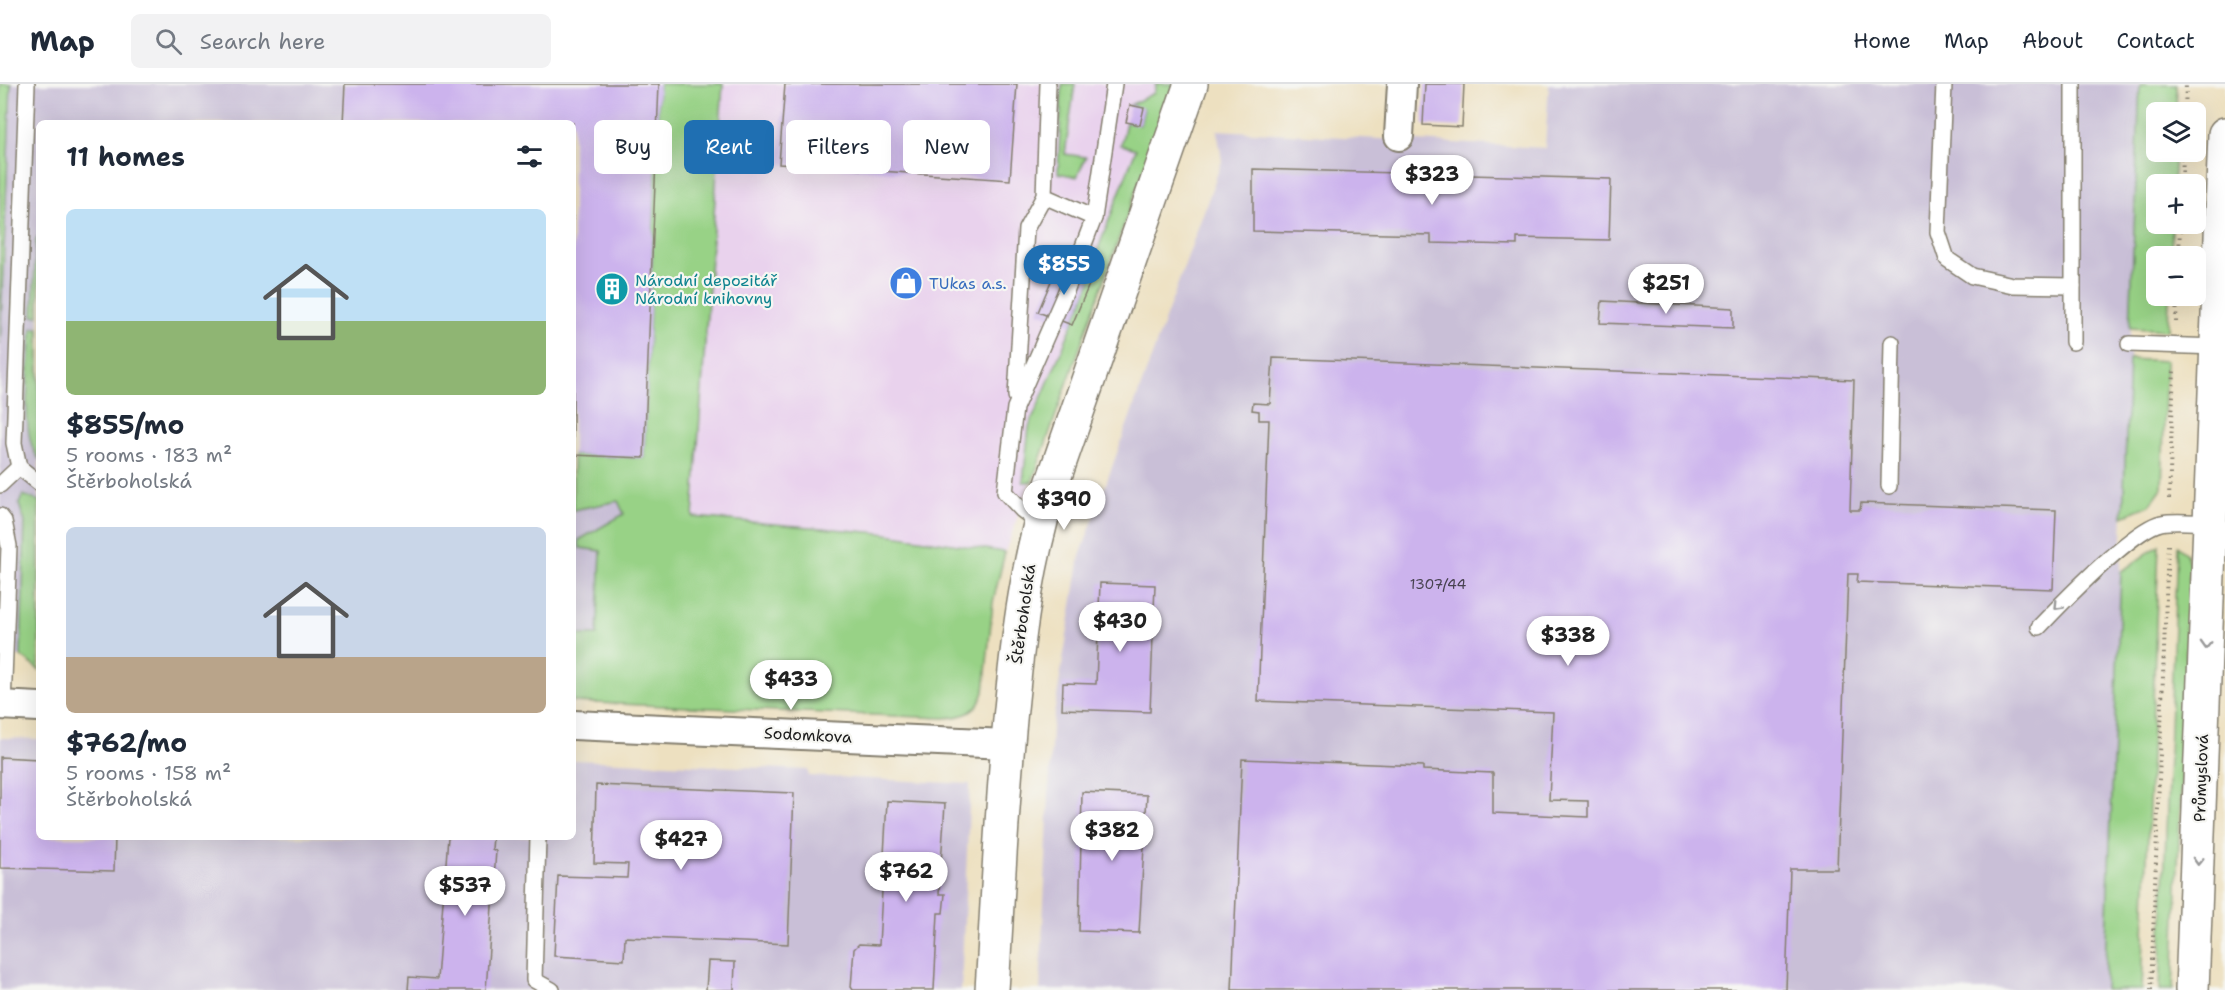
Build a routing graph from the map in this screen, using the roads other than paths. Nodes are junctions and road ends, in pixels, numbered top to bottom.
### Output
1 (27, 84) edge
2 (1048, 84) edge
3 (1114, 84) edge
4 (1191, 84) edge
5 (1402, 84) edge
6 (1944, 84) edge
7 (2073, 84) edge
8 (2225, 134) edge
9 (1399, 136) dead end
10 (1044, 196) junction
11 (1094, 218) junction
12 (2073, 286) junction
13 (2073, 342) dead end
14 (1892, 343) dead end
15 (2129, 344) dead end
16 (2217, 347) junction
17 (1015, 408) junction
18 (19, 467) junction
19 (36, 481) edge
20 (0, 485) edge
21 (1889, 486) dead end
22 (0, 516) edge
23 (1039, 523) junction
24 (2211, 523) junction
25 (2039, 627) dead end
26 (2, 705) edge
27 (36, 706) edge
28 (576, 725) edge
29 (1007, 744) junction
30 (538, 840) edge
31 (552, 990) edge
32 (992, 990) edge
33 (2192, 990) edge

1 - 18 lane
2 - 10 lane
3 - 11 lane
4 - 23 street, Štěrboholská
5 - 9 street
6 - 12 lane
7 - 12 lane
8 - 16 street, Průmyslová
10 - 11 lane
10 - 17 lane
11 - 17 lane
12 - 13 lane
14 - 21 lane
15 - 16 lane
16 - 24 street, Průmyslová
17 - 23 lane
18 - 19 lane
18 - 20 lane
22 - 26 lane
23 - 29 street, Štěrboholská
24 -> 25 lane
24 -> 33 street, Průmyslová
26 - 27 street
28 - 29 street, Sodomkova
29 - 32 street, Štěrboholská
30 - 31 lane

